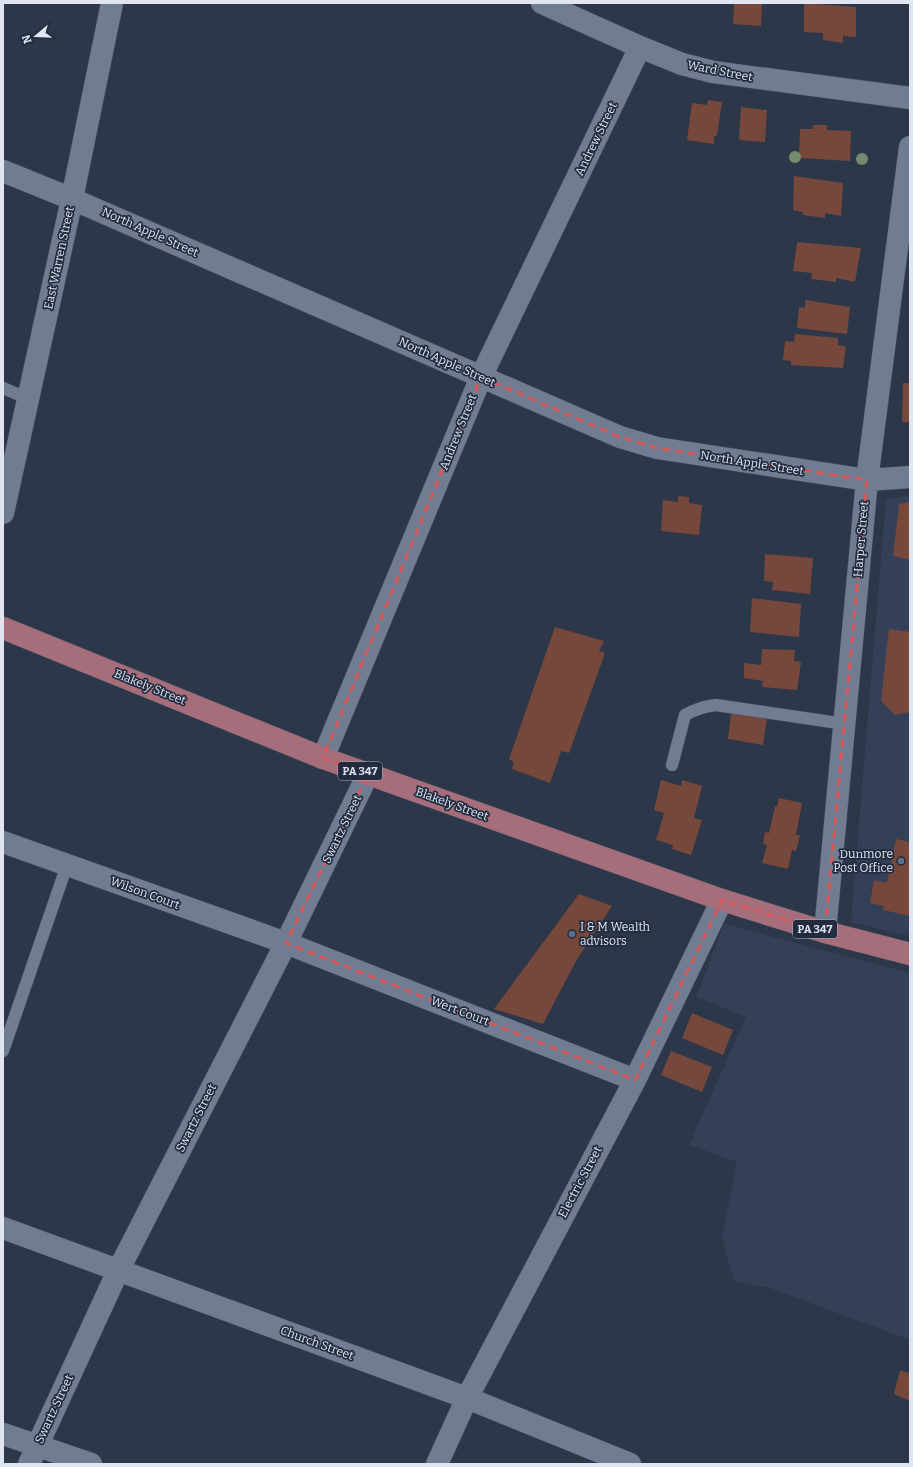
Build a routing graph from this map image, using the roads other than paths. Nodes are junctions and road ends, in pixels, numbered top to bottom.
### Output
1 (112, 3) edge
2 (542, 3) edge
3 (640, 48) junction
4 (910, 98) edge
5 (910, 147) edge
6 (3, 171) edge
7 (72, 198) junction
8 (481, 377) junction
9 (3, 388) edge
10 (28, 399) junction
11 (910, 477) edge
12 (867, 480) junction
13 (3, 513) edge
14 (3, 628) edge
15 (845, 724) junction
16 (323, 758) junction
17 (672, 765) dead end
18 (368, 774) junction
19 (3, 842) edge
20 (67, 865) junction
21 (722, 900) junction
22 (825, 932) junction
23 (286, 943) junction
24 (910, 954) edge
25 (3, 1051) edge
26 (634, 1080) junction
27 (3, 1228) edge
28 (118, 1271) junction
29 (467, 1398) junction
30 (3, 1434) edge
31 (33, 1455) edge
32 (91, 1464) edge
33 (437, 1464) edge
34 (630, 1464) edge

1 - 7 street, East Warren Street
2 - 3 street, Ward Street
3 - 4 street, Ward Street
3 - 8 street, Andrew Street
5 - 12 street, Harper Street
6 - 7 street, North Apple Street
7 - 8 street, North Apple Street
7 - 10 street, East Warren Street
8 - 12 street, North Apple Street
8 - 16 street, Andrew Street
9 - 10 lane
10 - 13 street, East Warren Street
11 - 12 street, North Apple Street
12 - 15 street, Harper Street
14 - 16 main road, Blakely Street / PA 347
15 - 17 lane
15 - 22 street, Harper Street
16 - 18 main road, Blakely Street / PA 347
18 - 21 main road, Blakely Street / PA 347
18 - 23 street, Swartz Street
19 - 20 street, Wilson Court
20 - 23 street, Wilson Court
20 - 25 lane
21 - 22 main road, Blakely Street / PA 347
21 - 26 street, Electric Street
22 - 24 main road, Blakely Street / PA 347
23 - 26 street, Wert Court
23 - 28 street, Swartz Street
26 - 29 street, Electric Street
27 - 28 street, Church Street
28 - 29 street, Church Street
28 - 31 street, Swartz Street
29 - 33 street, Electric Street
29 - 34 street, Church Street
30 - 31 street
31 - 32 street

